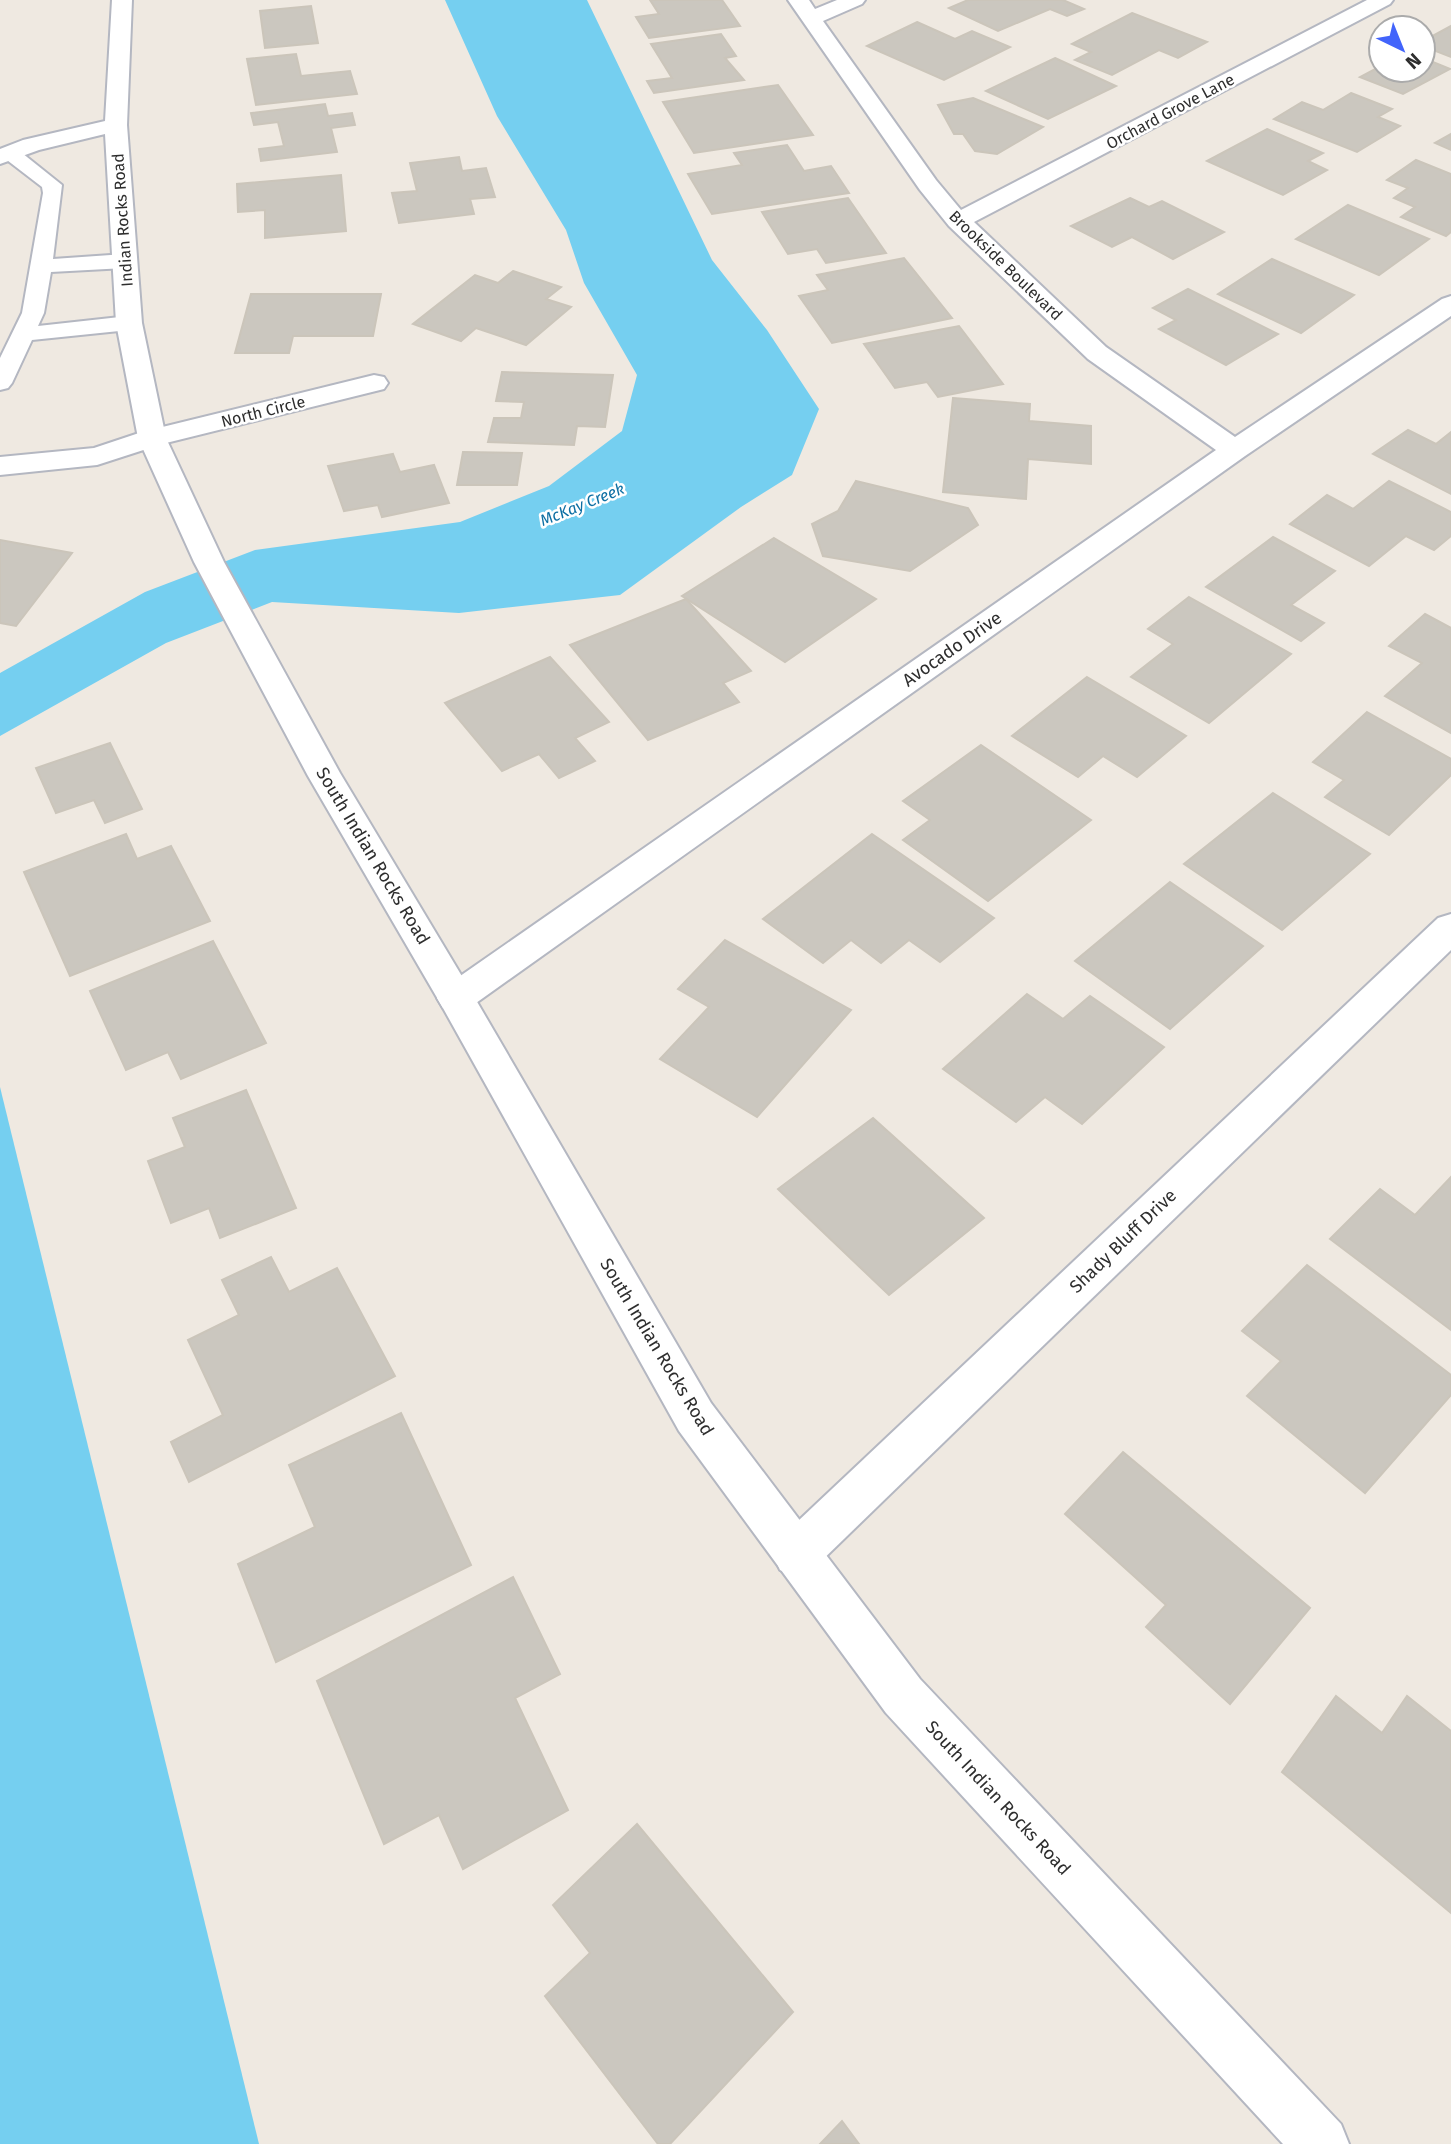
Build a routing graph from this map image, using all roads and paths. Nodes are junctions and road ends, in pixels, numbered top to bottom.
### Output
1 (122, 0) edge
2 (855, 0) edge
3 (1383, 0) edge
4 (804, 9) edge
5 (116, 125) junction
6 (5, 155) edge
7 (958, 221) junction
8 (125, 261) junction
9 (41, 266) junction
10 (1451, 304) edge
11 (129, 323) junction
12 (24, 334) junction
13 (0, 383) edge
14 (374, 383) dead end
15 (152, 438) junction
16 (1234, 450) junction
17 (0, 466) edge
18 (1451, 928) edge
19 (456, 998) junction
20 (796, 1554) junction
21 (1321, 2144) edge

1 - 5 street, Indian Rocks Road
2 - 4 street
3 - 7 street, Orchard Grove Lane
4 - 7 street, Brookside Boulevard
5 - 6 street
5 - 8 street, Indian Rocks Road
6 - 9 lane
7 - 16 street, Brookside Boulevard
8 - 9 lane
8 - 11 street, Indian Rocks Road
9 - 12 lane
10 - 16 street, Avocado Drive
11 - 12 lane
11 - 15 street, Indian Rocks Road
12 - 13 lane
14 - 15 street, North Circle
15 - 17 street, North Circle
15 - 19 street, South Indian Rocks Road
16 - 19 street, Avocado Drive
18 - 20 street, Shady Bluff Drive
19 - 20 street, South Indian Rocks Road
20 - 21 street, South Indian Rocks Road

